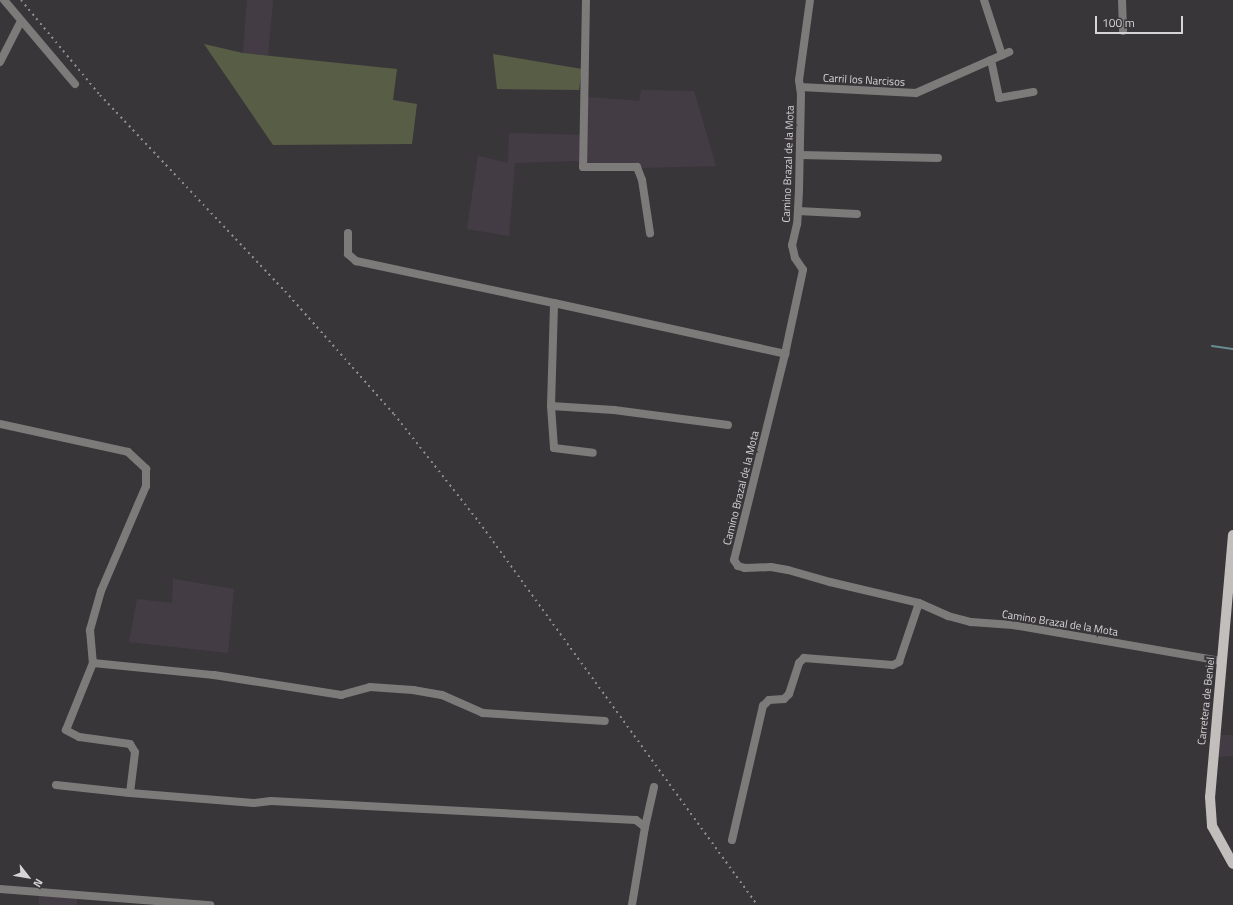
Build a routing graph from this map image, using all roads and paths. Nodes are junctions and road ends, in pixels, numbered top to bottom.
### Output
1 (4, 0) edge
2 (586, 0) edge
3 (810, 0) edge
4 (984, 0) edge
5 (1122, 0) edge
6 (21, 21) junction
7 (1123, 31) dead end
8 (991, 60) junction
9 (0, 62) edge
10 (75, 84) dead end
11 (800, 87) junction
12 (1033, 92) dead end
13 (800, 155) junction
14 (938, 158) dead end
15 (798, 211) junction
16 (857, 214) dead end
17 (348, 233) dead end
18 (650, 233) dead end
19 (554, 303) junction
20 (786, 354) junction
21 (551, 406) junction
22 (0, 424) edge
23 (728, 425) dead end
24 (593, 453) dead end
25 (1233, 534) edge
26 (919, 602) junction
27 (1222, 661) junction
28 (93, 663) junction
29 (605, 721) dead end
30 (56, 785) dead end
31 (654, 787) dead end
32 (130, 793) junction
33 (645, 826) junction
34 (732, 840) dead end
35 (1233, 864) edge
36 (0, 889) edge
37 (210, 905) edge
38 (632, 905) edge

1 - 6 street
2 - 18 street
3 - 11 street, Camino Brazal de la Mota
4 - 8 street, Carril los Narcisos
5 - 7 street
6 - 9 street
6 - 10 street
8 - 11 street, Carril los Narcisos
8 - 12 street
11 - 13 street, Camino Brazal de la Mota
13 - 14 street
13 - 15 street, Camino Brazal de la Mota
15 - 16 street
15 - 20 street, Camino Brazal de la Mota
17 - 19 street
19 - 20 street
19 - 21 street
20 - 26 street, Camino Brazal de la Mota
21 - 23 street
21 - 24 street
22 - 28 street
25 - 27 main road, Carretera de Beniel
26 - 27 street, Camino Brazal de la Mota
26 - 34 street
27 - 35 main road, Carretera de Beniel
28 - 29 street
28 - 32 street
30 - 32 street
31 - 33 street
32 - 33 street
33 - 38 street
36 - 37 street

